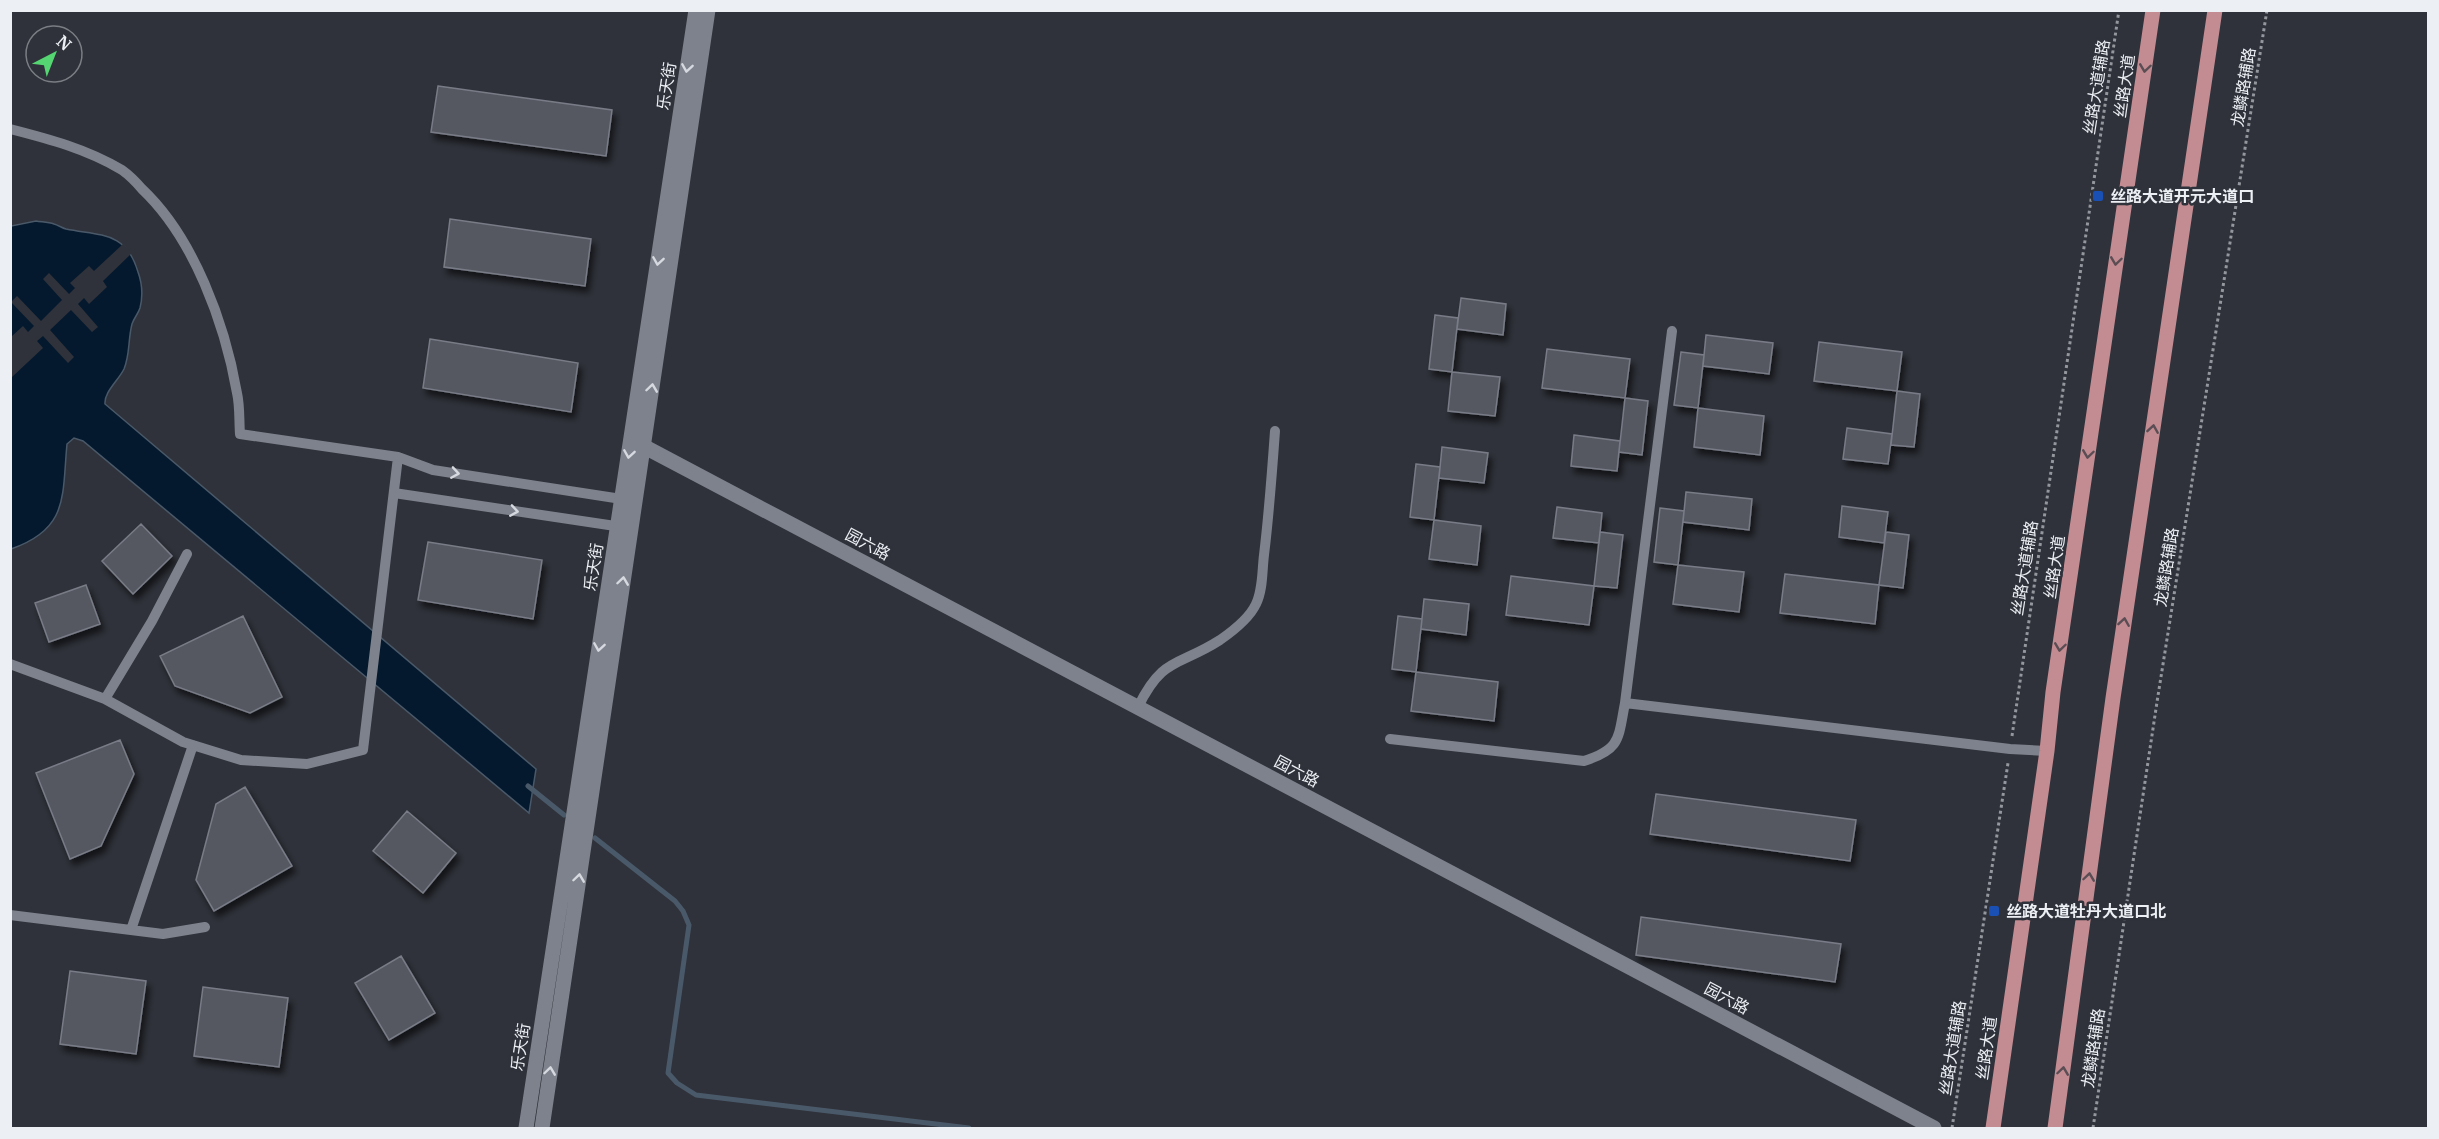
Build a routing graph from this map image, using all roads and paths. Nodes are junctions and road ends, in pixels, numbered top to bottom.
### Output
1 (696, 10) edge
2 (708, 10) edge
3 (2119, 10) edge
4 (2153, 10) edge
5 (2215, 10) edge
6 (2267, 10) edge
7 (10, 129) edge
8 (1672, 331) dead end
9 (1275, 431) dead end
10 (644, 446) junction
11 (398, 458) junction
12 (394, 493) junction
13 (628, 500) junction
14 (624, 527) junction
15 (187, 554) dead end
16 (10, 664) edge
17 (105, 699) junction
18 (1625, 703) junction
19 (1138, 707) junction
20 (1390, 740) dead end
21 (193, 745) junction
22 (2010, 749) junction
23 (2047, 751) junction
24 (10, 915) edge
25 (206, 927) dead end
26 (131, 930) junction
27 (526, 1128) edge
28 (542, 1128) edge
29 (1935, 1128) edge
30 (1952, 1128) edge
31 (1993, 1128) edge
32 (2055, 1128) edge
33 (2093, 1128) edge

1 -> 13 street, 乐天街
10 -> 2 street, 乐天街
3 - 22 path, 丝路大道辅路
4 -> 23 main road, 丝路大道
32 -> 5 main road
6 - 33 path, 龙鳞路辅路
7 - 11 lane
8 - 18 lane
9 - 19 lane
10 - 13 street, 乐天街
10 - 19 street, 园六路
11 - 12 lane
11 -> 13 lane
12 -> 14 lane
12 - 21 lane
13 - 14 street, 乐天街
14 -> 27 street, 乐天街
28 -> 14 street, 乐天街
15 - 17 lane
16 - 17 lane
17 - 21 lane
18 - 20 lane
18 - 22 lane
19 - 29 street, 园六路
21 - 26 lane
22 - 23 lane
22 - 30 path, 丝路大道辅路
23 - 31 main road, 丝路大道
24 - 26 lane
25 - 26 lane

